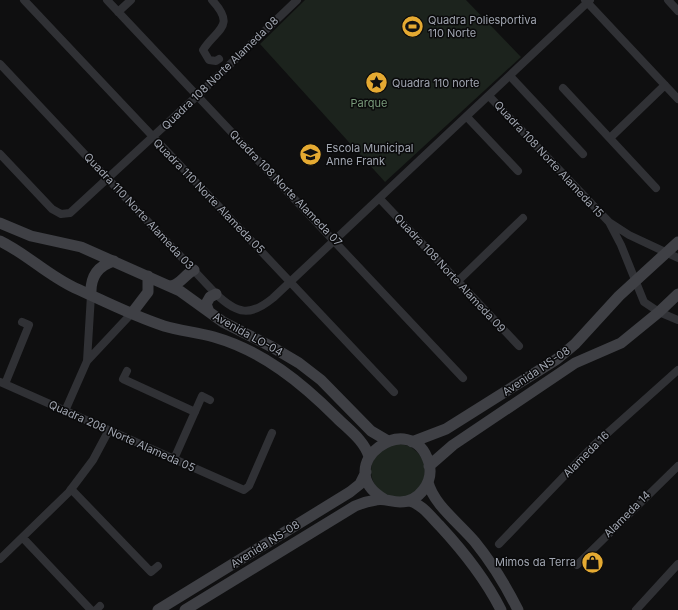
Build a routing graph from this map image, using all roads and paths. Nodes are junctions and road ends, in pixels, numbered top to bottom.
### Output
1 (24, 0) edge
2 (107, 0) edge
3 (131, 0) edge
4 (212, 0) edge
5 (297, 0) edge
6 (668, 0) edge
7 (587, 1) edge
8 (678, 10) edge
9 (118, 12) junction
10 (218, 59) dead end
11 (0, 64) edge
12 (510, 76) junction
13 (665, 85) junction
14 (563, 88) dead end
15 (198, 95) junction
16 (489, 96) junction
17 (678, 99) edge
18 (467, 117) junction
19 (153, 137) junction
20 (610, 138) junction
21 (0, 154) edge
22 (583, 154) dead end
23 (518, 171) dead end
24 (109, 179) junction
25 (656, 188) dead end
26 (380, 199) junction
27 (523, 218) dead end
28 (609, 222) junction
29 (0, 223) edge
30 (336, 240) junction
31 (0, 241) edge
32 (678, 242) edge
33 (673, 255) edge
34 (114, 261) junction
35 (189, 269) junction
36 (148, 276) junction
37 (458, 281) junction
38 (636, 281) junction
39 (291, 282) junction
40 (171, 286) junction
41 (212, 293) junction
42 (678, 294) edge
43 (91, 295) junction
44 (209, 312) junction
45 (659, 312) junction
46 (132, 313) junction
47 (678, 320) edge
48 (22, 322) dead end
49 (519, 346) dead end
50 (87, 361) junction
51 (678, 370) edge
52 (127, 371) dead end
53 (463, 378) dead end
54 (2, 383) edge
55 (394, 392) dead end
56 (210, 400) dead end
57 (65, 411) junction
58 (195, 412) junction
59 (109, 430) junction
60 (272, 433) dead end
61 (388, 441) junction
62 (412, 442) junction
63 (369, 457) junction
64 (174, 459) junction
65 (429, 466) junction
66 (678, 466) edge
67 (366, 472) junction
68 (428, 482) junction
69 (71, 489) junction
70 (384, 499) junction
71 (409, 501) junction
72 (23, 538) junction
73 (499, 544) dead end
74 (0, 559) edge
75 (678, 564) edge
76 (578, 565) dead end
77 (158, 566) dead end
78 (91, 610) edge
79 (158, 610) edge
80 (185, 610) edge
81 (502, 610) edge
82 (518, 610) edge
83 (636, 610) edge

1 - 19 street, Quadra 110 Norte Alameda 05
2 - 9 street, Quadra 108 Norte Alameda 07
3 - 9 street
4 - 10 street
5 - 15 street, Quadra 108 Norte Alameda 08
6 - 8 street
7 - 12 street, Quadra 110 Norte Alameda 03
7 - 13 street
9 - 15 street, Quadra 108 Norte Alameda 07
11 - 24 street, Quadra 110 Norte Alameda 03
12 - 16 street, Quadra 110 Norte Alameda 03
12 - 22 street
13 - 17 street
13 - 20 street
14 - 20 street
15 - 19 street, Quadra 108 Norte Alameda 08
15 - 30 street, Quadra 108 Norte Alameda 07
16 - 18 street, Quadra 110 Norte Alameda 03
16 - 28 street, Quadra 108 Norte Alameda 15
18 - 23 street
18 - 26 street, Quadra 110 Norte Alameda 03
19 - 24 street, Quadra 108 Norte Alameda 08
19 - 39 street, Quadra 110 Norte Alameda 05
20 - 25 street
21 - 24 street, Quadra 108 Norte Alameda 08
24 - 35 street, Quadra 110 Norte Alameda 03
26 - 30 street, Quadra 110 Norte Alameda 03
26 - 37 street, Quadra 108 Norte Alameda 09
27 - 37 street
28 - 33 street
28 - 38 street
29 - 34 street, Avenida LO-04
30 - 39 street, Quadra 110 Norte Alameda 03
30 - 53 street, Quadra 108 Norte Alameda 07
31 - 43 street, Avenida LO-04
32 - 33 street, Avenida NS-08
33 - 38 street, Avenida NS-08
34 - 36 street, Avenida LO-04
34 - 43 street
35 - 40 street
35 - 41 street, Quadra 110 Norte Alameda 03
36 - 40 street, Avenida LO-04
36 - 46 street
37 - 49 street, Quadra 108 Norte Alameda 09
38 - 45 street
38 - 62 street, Avenida NS-08
39 - 41 street, Quadra 110 Norte Alameda 03
39 - 55 street, Quadra 110 Norte Alameda 05
40 - 44 street, Avenida LO-04
41 - 44 street
42 - 45 street, Avenida NS-08
43 - 46 street, Avenida LO-04
43 - 50 street
44 - 61 street, Avenida LO-04
45 - 47 street
45 - 65 street, Avenida NS-08
46 - 50 street
46 - 63 street, Avenida LO-04
48 - 54 street
50 - 57 street
51 - 73 street, Alameda 16
52 - 58 street
54 - 57 street, Quadra 208 Norte Alameda 05
56 - 58 street
57 - 59 street, Quadra 208 Norte Alameda 05
58 - 64 street
59 - 64 street, Quadra 208 Norte Alameda 05
59 - 69 street
60 - 64 street, Quadra 208 Norte Alameda 05
61 - 62 street, Avenida NS-08
61 - 63 street
62 - 65 street
63 - 67 street, Avenida NS-08
65 - 68 street
66 - 76 street, Alameda 14
67 - 70 street
67 - 79 street, Avenida NS-08
68 - 71 street
68 - 82 street
69 - 72 street
69 - 77 street
70 - 71 street, Avenida NS-08
70 - 80 street, Avenida NS-08
71 - 81 street
72 - 74 street
72 - 78 street
75 - 83 street

